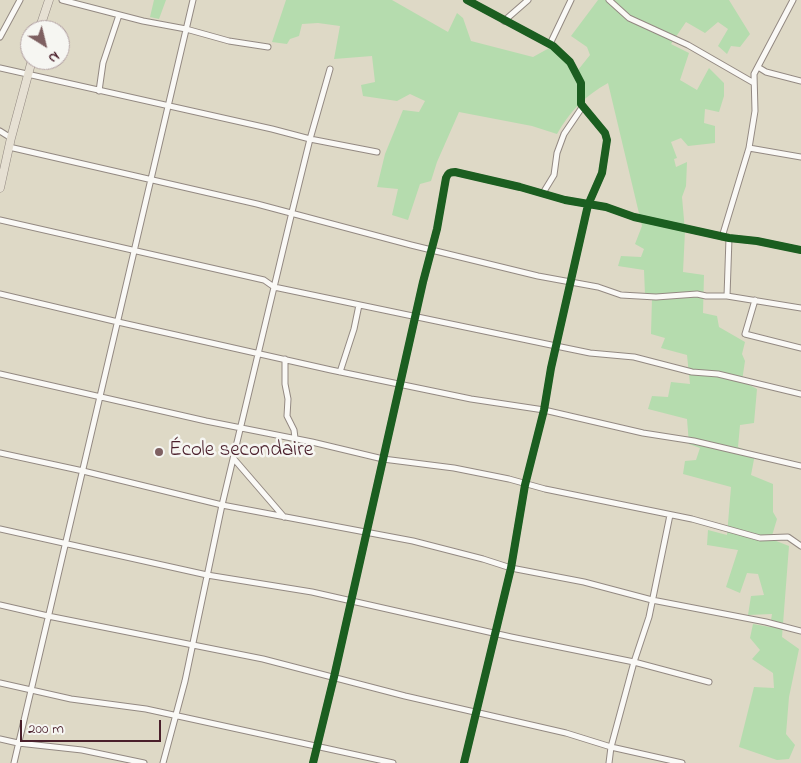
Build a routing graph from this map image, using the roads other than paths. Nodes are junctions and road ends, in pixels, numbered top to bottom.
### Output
1 (20, 0) edge
2 (49, 0) edge
3 (62, 0) edge
4 (193, 0) edge
5 (467, 0) edge
6 (528, 0) edge
7 (571, 0) edge
8 (609, 0) edge
9 (793, 0) edge
10 (119, 15) junction
11 (42, 20) edge
12 (504, 21) junction
13 (186, 29) junction
14 (0, 37) edge
15 (550, 44) junction
16 (268, 47) dead end
17 (758, 67) junction
18 (0, 68) edge
19 (330, 69) dead end
20 (29, 70) edge
21 (28, 73) junction
22 (801, 81) edge
23 (754, 84) junction
24 (99, 91) junction
25 (168, 105) junction
26 (583, 106) junction
27 (0, 131) edge
28 (11, 138) junction
29 (310, 139) junction
30 (9, 146) junction
31 (749, 148) junction
32 (377, 152) dead end
33 (801, 157) edge
34 (3, 159) edge
35 (151, 179) junction
36 (0, 188) edge
37 (543, 193) junction
38 (588, 205) junction
39 (292, 212) junction
40 (0, 220) edge
41 (722, 237) junction
42 (729, 238) junction
43 (432, 249) junction
44 (135, 250) junction
45 (801, 250) edge
46 (571, 283) junction
47 (274, 287) junction
48 (0, 294) edge
49 (727, 296) junction
50 (755, 300) junction
51 (359, 305) junction
52 (801, 308) edge
53 (416, 316) junction
54 (118, 322) junction
55 (556, 346) junction
56 (801, 348) edge
57 (260, 353) junction
58 (285, 359) junction
59 (340, 372) junction
60 (0, 374) edge
61 (401, 384) junction
62 (801, 394) edge
63 (100, 396) junction
64 (544, 410) junction
65 (242, 427) junction
66 (295, 438) junction
67 (0, 453) edge
68 (234, 459) junction
69 (383, 459) junction
70 (801, 466) edge
71 (84, 471) junction
72 (525, 485) junction
73 (222, 505) junction
74 (670, 515) junction
75 (284, 517) junction
76 (0, 529) edge
77 (366, 532) junction
78 (67, 544) junction
79 (801, 546) edge
80 (510, 568) junction
81 (207, 575) junction
82 (350, 600) junction
83 (652, 600) junction
84 (0, 605) edge
85 (48, 616) junction
86 (801, 631) edge
87 (495, 633) junction
88 (192, 645) junction
89 (634, 662) junction
90 (334, 677) junction
91 (709, 682) dead end
92 (0, 683) edge
93 (31, 691) junction
94 (477, 712) junction
95 (176, 715) junction
96 (0, 739) edge
97 (18, 744) junction
98 (317, 745) junction
99 (611, 747) junction
100 (14, 763) edge
101 (144, 763) edge
102 (163, 763) edge
103 (312, 763) edge
104 (393, 763) edge
105 (464, 763) edge
106 (609, 763) edge
107 (682, 763) edge

1 - 14 street
2 - 11 main road
3 - 10 street
4 - 13 street
5 - 12 street
6 - 12 street
7 - 15 street
8 - 23 street
9 - 17 street
10 - 13 street
10 - 24 street
12 - 15 street
13 - 16 street
13 - 25 street
15 - 26 street
17 - 22 street
17 - 23 street
18 - 21 street
19 - 29 street
20 - 21 main road
21 - 24 street
21 - 28 main road
23 - 31 street
24 - 25 street
25 - 29 street
25 - 35 street
26 - 37 street
26 - 38 street
27 - 28 street
28 - 30 main road
29 - 32 street
29 - 39 street
30 - 34 main road
30 - 35 street
31 - 33 street
31 - 41 street
34 - 36 main road
35 - 39 street
35 - 44 street
37 - 38 street
37 - 43 street
38 - 41 street
38 - 46 street
39 - 43 street
39 - 47 street
40 - 44 street
41 - 42 street
42 - 45 street
42 - 49 street
43 - 46 street
43 - 53 street
44 - 47 street
44 - 54 street
46 - 49 street
46 - 55 street
47 - 51 street
47 - 57 street
48 - 54 street
49 - 50 street
50 - 52 street
50 - 56 street
51 - 53 street
51 - 59 street
53 - 55 street
53 - 61 street
54 - 57 street
54 - 63 street
55 - 62 street
55 - 64 street
57 - 58 street
57 - 65 street
58 - 59 street
58 - 66 street
59 - 61 street
60 - 63 street
61 - 64 street
61 - 69 street
63 - 65 street
63 - 71 street
64 - 70 street
64 - 72 street
65 - 66 street
65 - 68 street
66 - 69 street
67 - 71 street
68 - 73 street
68 - 75 street
69 - 72 street
69 - 77 street
71 - 73 street
71 - 78 street
72 - 74 street
72 - 80 street
73 - 75 street
73 - 81 street
74 - 79 street
74 - 83 street
75 - 77 street
76 - 78 street
77 - 80 street
77 - 82 street
78 - 81 street
78 - 85 street
80 - 83 street
80 - 87 street
81 - 82 street
81 - 88 street
82 - 87 street
82 - 90 street
83 - 86 street
83 - 89 street
84 - 85 street
85 - 88 street
85 - 93 street
87 - 89 street
87 - 94 street
88 - 90 street
88 - 95 street
89 - 91 street
89 - 99 street
90 - 94 street
90 - 98 street
92 - 93 street
93 - 95 street
93 - 97 street
94 - 99 street
94 - 105 street
95 - 98 street
95 - 102 street
96 - 97 street
97 - 100 street
97 - 101 street
98 - 103 street
98 - 104 street
99 - 106 street
99 - 107 street

